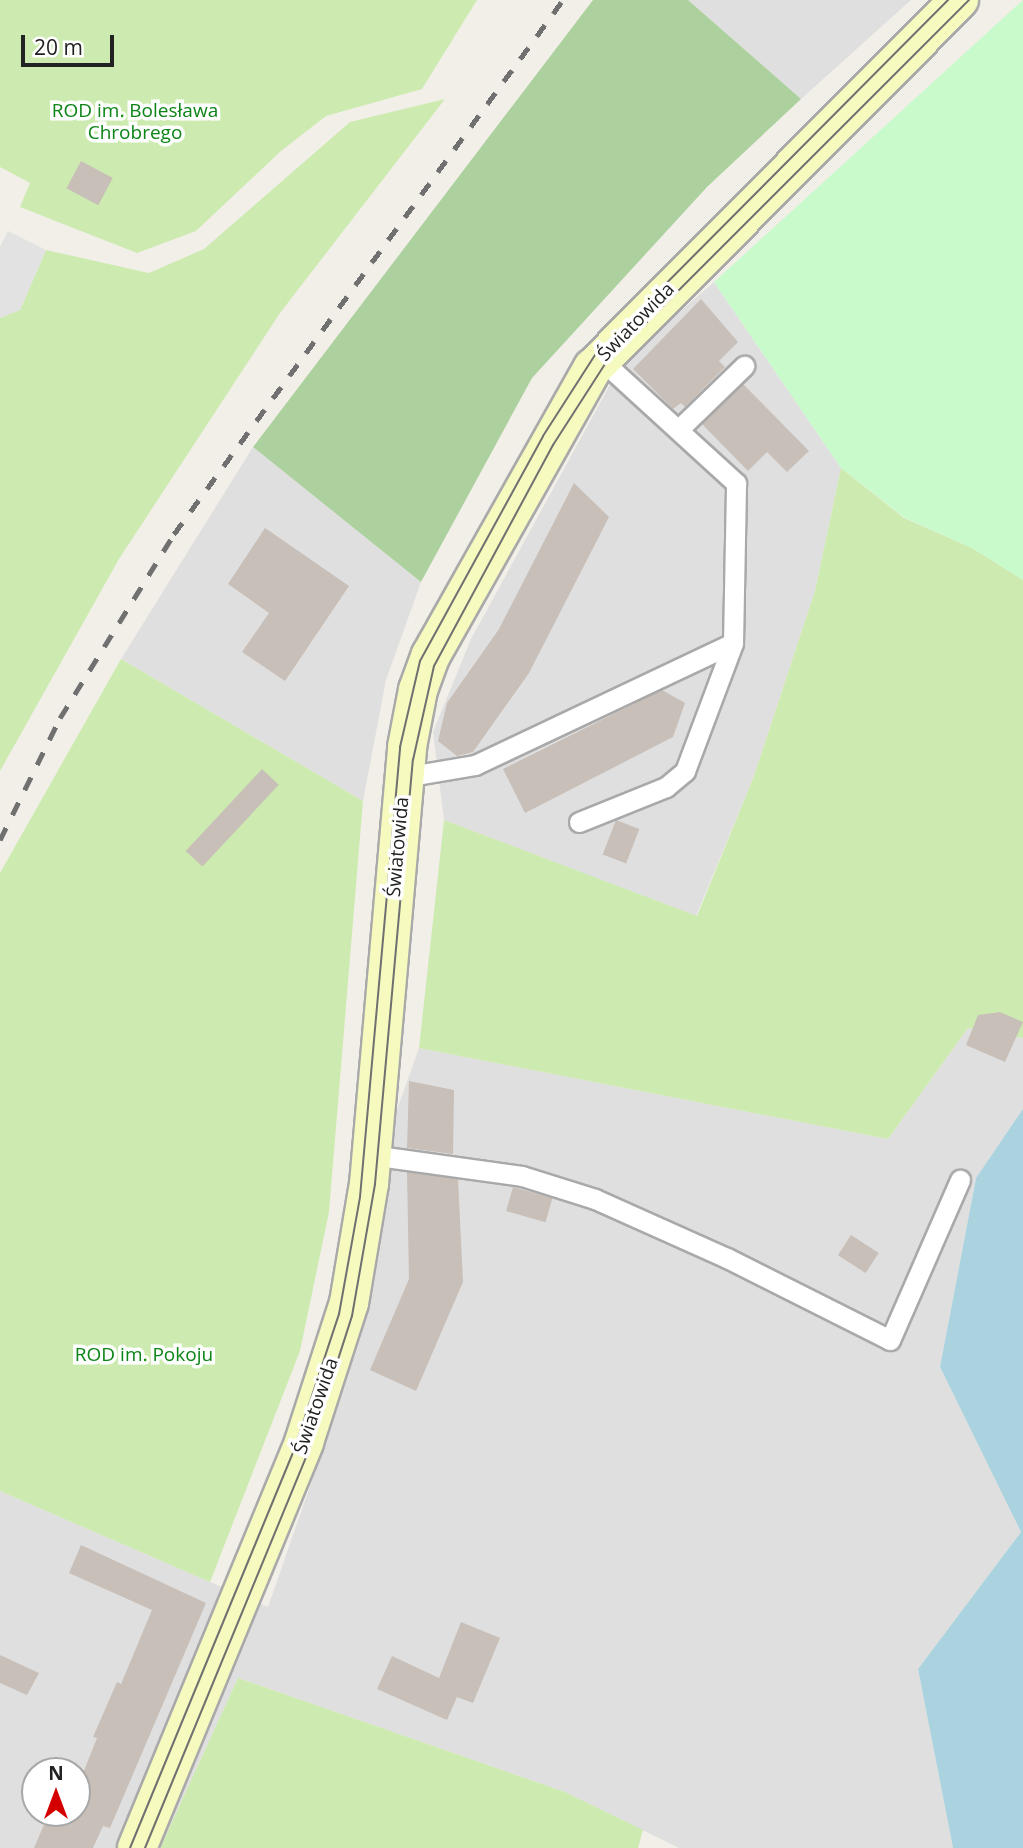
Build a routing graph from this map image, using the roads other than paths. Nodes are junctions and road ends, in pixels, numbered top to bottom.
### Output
1 (959, 0) edge
2 (600, 359) junction
3 (744, 366) dead end
4 (679, 429) junction
5 (733, 643) junction
6 (404, 777) junction
7 (579, 822) dead end
8 (371, 1155) junction
9 (960, 1180) dead end
10 (137, 1848) edge

1 - 2 street, Światowida
2 - 4 lane
2 - 6 street, Światowida
3 - 4 lane
4 - 5 lane
5 - 6 lane
5 - 7 lane
6 - 8 street, Światowida
8 - 9 lane
8 - 10 street, Światowida

